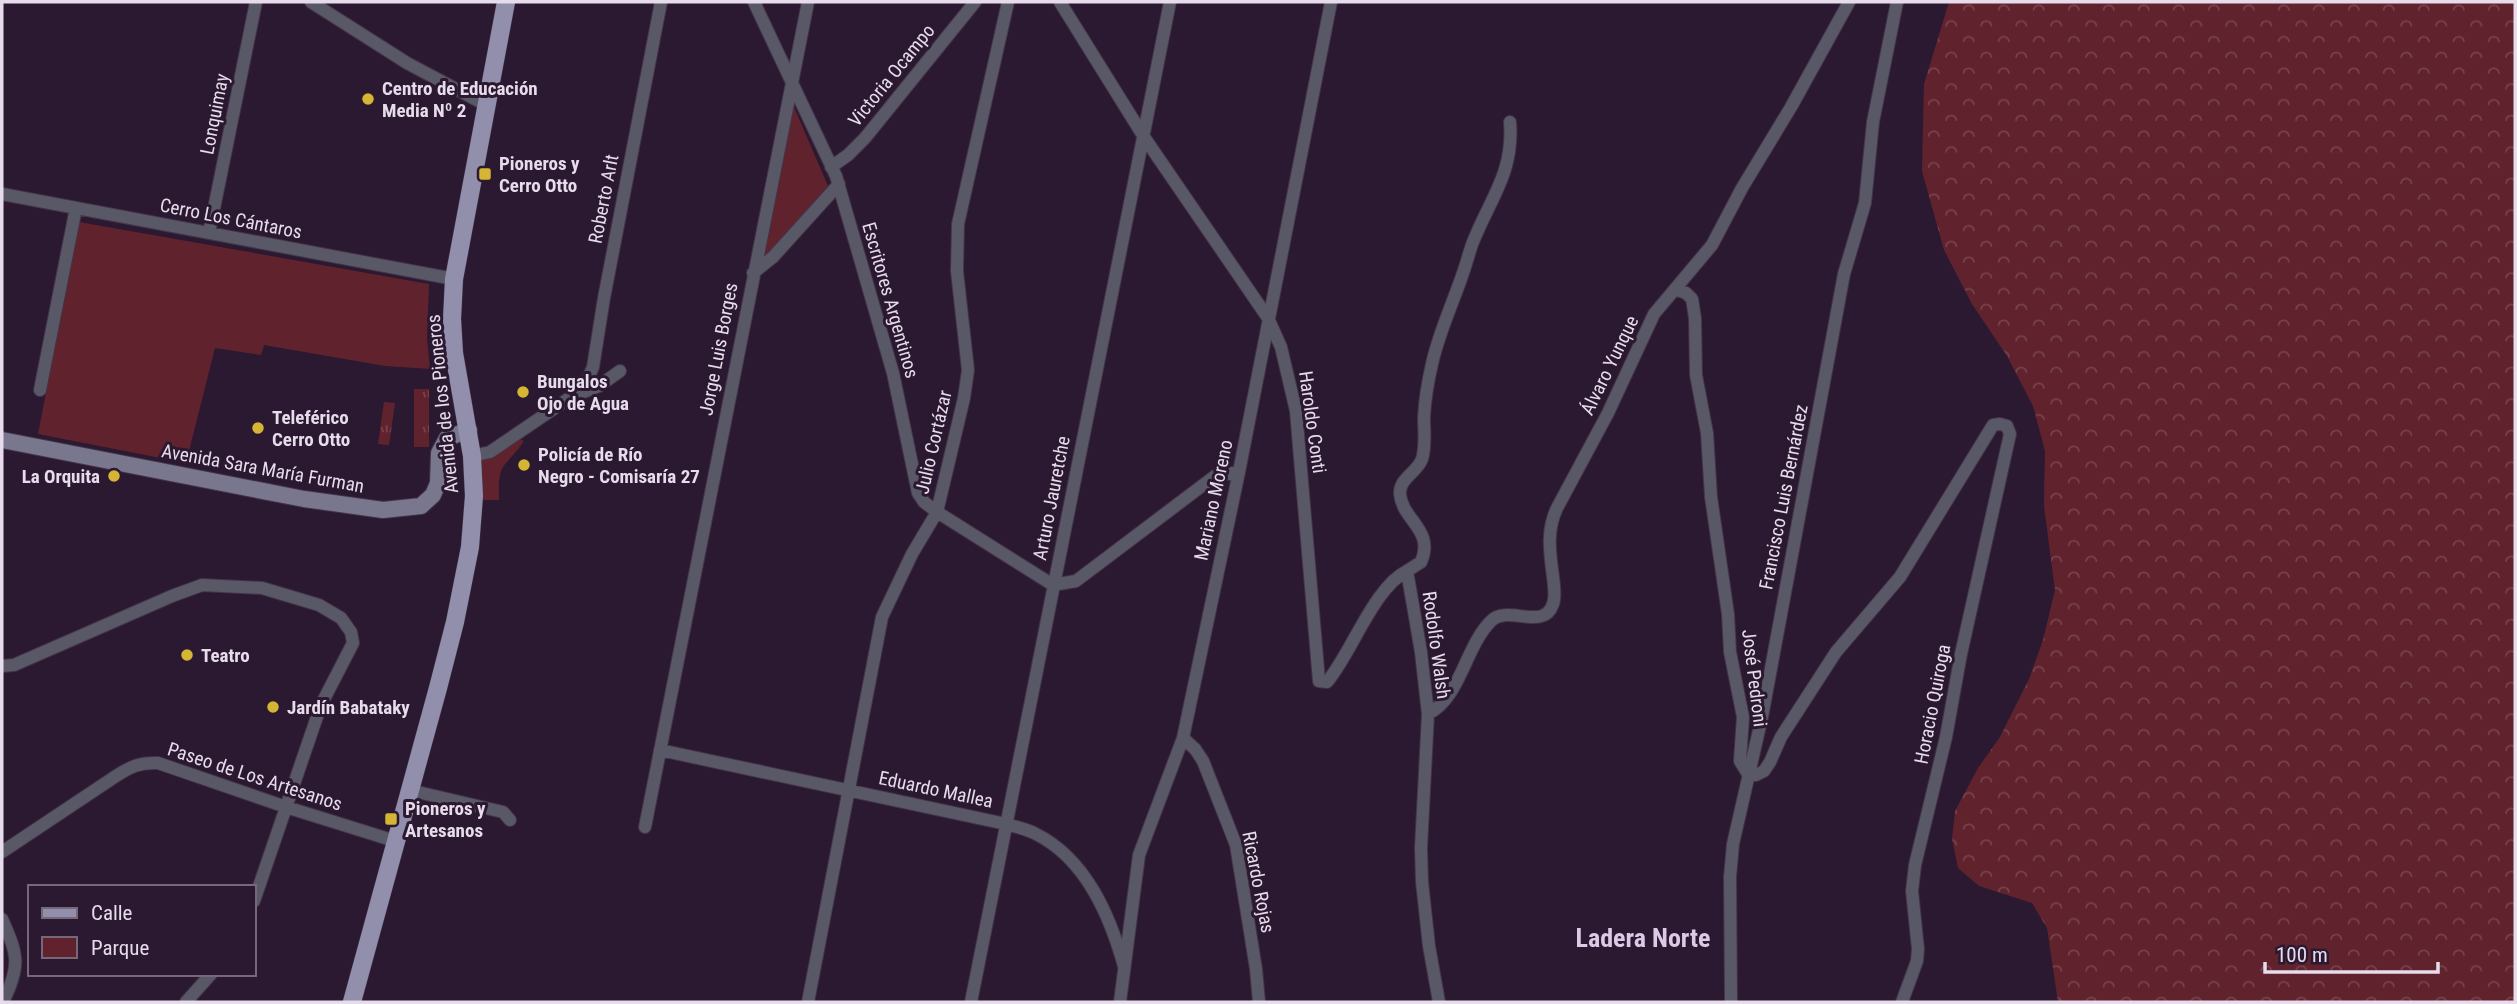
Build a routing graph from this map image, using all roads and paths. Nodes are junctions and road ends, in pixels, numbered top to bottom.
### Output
1 (256, 2) edge
2 (311, 2) edge
3 (506, 2) edge
4 (661, 2) edge
5 (754, 2) edge
6 (808, 2) edge
7 (975, 2) edge
8 (1008, 2) edge
9 (1060, 2) edge
10 (1170, 2) edge
11 (1331, 2) edge
12 (1849, 2) edge
13 (1897, 2) edge
14 (792, 80) junction
15 (488, 106) junction
16 (1510, 122) dead end
17 (1144, 137) junction
18 (831, 167) junction
19 (839, 184) junction
20 (2, 194) edge
21 (76, 208) junction
22 (209, 233) junction
23 (753, 273) junction
24 (454, 279) junction
25 (1675, 289) junction
26 (1268, 318) junction
27 (620, 371) dead end
28 (40, 390) dead end
29 (571, 397) junction
30 (1993, 425) joint
31 (468, 430) junction
32 (2, 440) edge
33 (472, 456) junction
34 (1239, 472) junction
35 (937, 512) junction
36 (1407, 571) junction
37 (1053, 585) junction
38 (2, 666) edge
39 (1428, 714) junction
40 (1183, 738) junction
41 (660, 750) junction
42 (1748, 774) junction
43 (409, 790) junction
44 (850, 791) junction
45 (286, 807) junction
46 (510, 820) dead end
47 (1006, 824) junction
48 (645, 827) dead end
49 (395, 841) junction
50 (2, 852) edge
51 (256, 895) edge
52 (2, 919) edge
53 (1125, 974) junction
54 (209, 976) edge
55 (3, 1002) edge
56 (186, 1002) edge
57 (352, 1002) edge
58 (808, 1002) edge
59 (971, 1002) edge
60 (1120, 1002) edge
61 (1259, 1002) edge
62 (1439, 1002) edge
63 (1731, 1002) edge
64 (1902, 1002) edge

1 - 22 street, Lonquimay
2 - 15 street
3 - 15 main road, Avenida de los Pioneros
4 - 29 street, Roberto Arlt
5 - 14 street, Escritores Argentinos
6 - 14 street, Jorge Luis Borges
7 - 18 street, Victoria Ocampo
8 - 35 street, Julio Cortázar
9 - 17 street, Haroldo Conti
10 - 17 street, Arturo Jauretche
11 - 26 street, Mariano Moreno
12 - 25 street, Álvaro Yunque
13 - 42 street, Francisco Luis Bernárdez
14 - 18 street, Escritores Argentinos
14 - 23 street, Jorge Luis Borges
15 - 24 main road, Avenida de los Pioneros
16 - 36 street, Rodolfo Walsh
17 - 26 street, Haroldo Conti
17 - 37 street, Arturo Jauretche
18 - 19 street, Escritores Argentinos
19 - 23 street
19 - 35 street, Escritores Argentinos
20 - 21 street, Cerro Los Cántaros
21 - 22 street, Cerro Los Cántaros
21 - 28 street
22 - 24 street, Cerro Los Cántaros
23 - 41 street, Jorge Luis Borges
24 - 31 main road, Avenida de los Pioneros
25 - 39 street, Álvaro Yunque
25 - 42 street, José Pedroni
26 - 34 street, Mariano Moreno
26 - 36 street, Haroldo Conti
27 - 29 street
29 - 33 street
30 - 42 street, José Pedroni
30 - 64 street, Horacio Quiroga
31 - 32 main road, Avenida Sara María Furman
31 - 33 main road, Avenida de los Pioneros
33 - 43 main road, Avenida de los Pioneros
34 - 37 street
34 - 40 street, Mariano Moreno
35 - 37 street, Escritores Argentinos
35 - 44 street, Julio Cortázar
36 - 39 street, Rodolfo Walsh
37 - 47 street, Arturo Jauretche
38 - 45 street
39 - 62 street, Rodolfo Walsh
40 - 53 street, Mariano Moreno
40 - 61 street, Ricardo Rojas
41 - 44 street, Eduardo Mallea
41 - 48 street, Jorge Luis Borges
42 - 63 street, Francisco Luis Bernárdez
43 - 46 street
43 - 49 main road, Avenida de los Pioneros
44 - 47 street, Eduardo Mallea
44 - 58 street, Julio Cortázar
45 - 49 street, Paseo de Los Artesanos
45 - 50 street, Paseo de Los Artesanos
45 - 51 street
47 - 53 street, Eduardo Mallea
47 - 59 street, Arturo Jauretche
49 - 57 main road, Avenida de los Pioneros
52 - 55 street
53 - 60 street, Mariano Moreno
54 - 56 street

